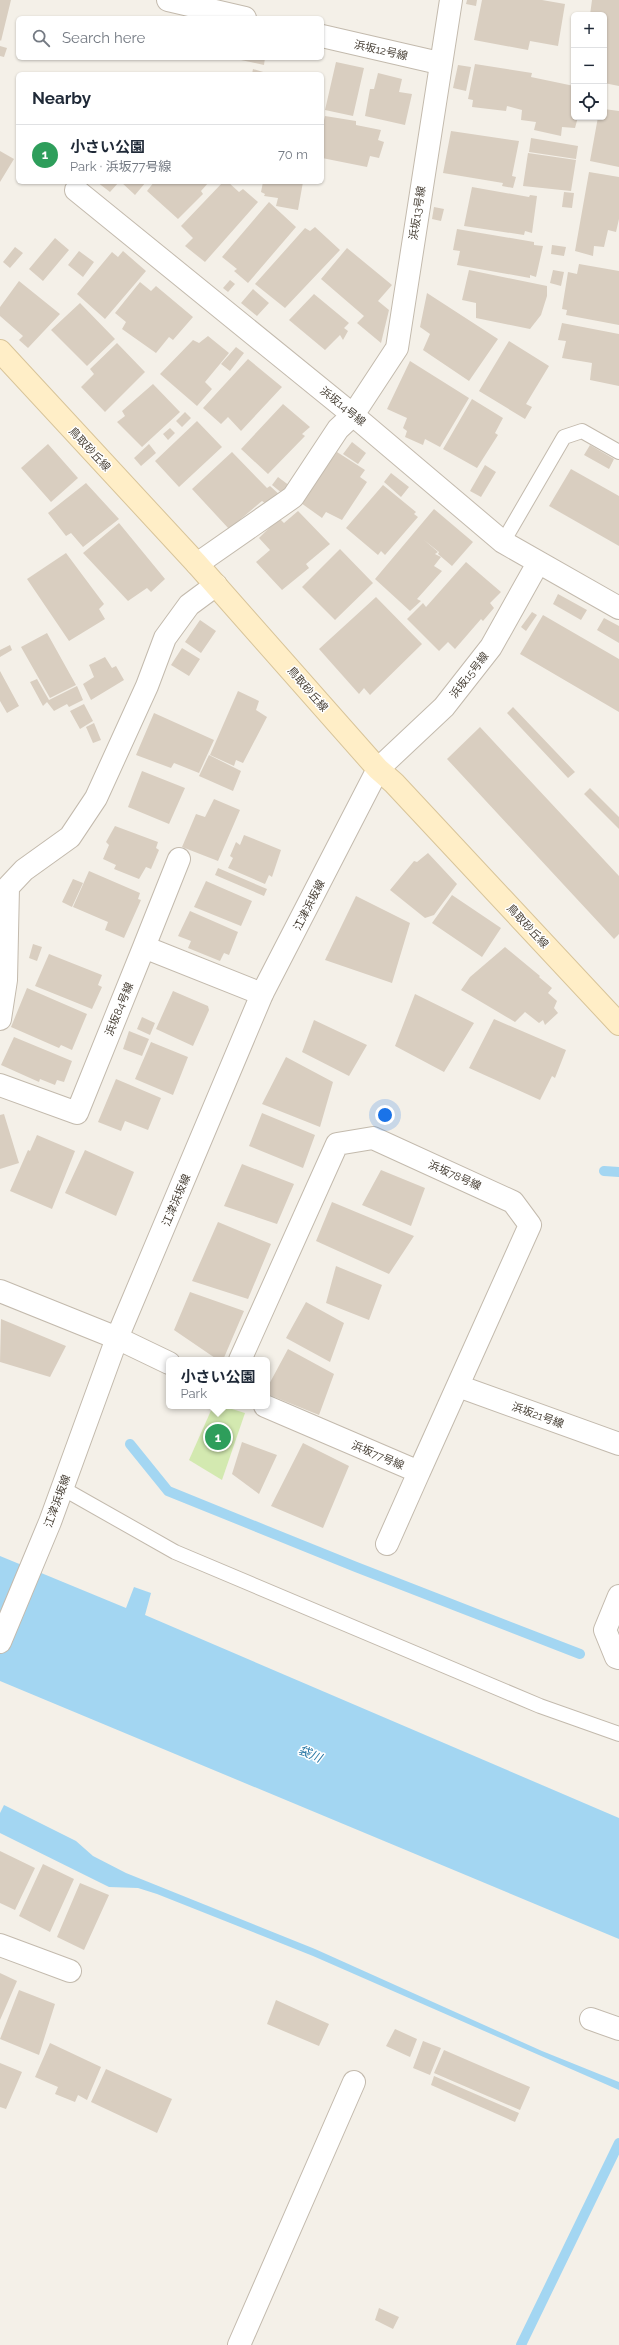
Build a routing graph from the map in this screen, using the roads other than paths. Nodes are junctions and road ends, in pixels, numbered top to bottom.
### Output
1 (168, 0) edge
2 (451, 0) edge
3 (236, 16) edge
4 (324, 36) edge
5 (439, 64) junction
6 (76, 190) dead end
7 (0, 351) edge
8 (353, 415) junction
9 (619, 452) edge
10 (503, 542) junction
11 (538, 563) junction
12 (197, 564) junction
13 (216, 585) junction
14 (619, 608) edge
15 (378, 769) junction
16 (179, 859) dead end
17 (144, 947) junction
18 (262, 994) junction
19 (0, 1019) edge
20 (619, 1024) edge
21 (0, 1085) edge
22 (0, 1291) edge
23 (117, 1338) junction
24 (241, 1357) edge
25 (166, 1362) edge
26 (458, 1386) junction
27 (270, 1408) edge
28 (619, 1444) edge
29 (419, 1472) junction
30 (62, 1488) junction
31 (387, 1544) dead end
32 (619, 1596) edge
33 (0, 1642) edge
34 (619, 1658) edge
35 (619, 1734) edge
36 (0, 1945) edge
37 (70, 1971) dead end
38 (591, 2019) dead end
39 (619, 2029) edge
40 (354, 2082) dead end
41 (239, 2345) edge

1 - 3 street
2 - 5 street, 浜坂13号線
4 - 5 street, 浜坂12号線
5 - 8 street, 浜坂13号線
6 - 8 street, 浜坂14号線
7 - 12 main road, 鳥取砂丘線
8 - 10 street, 浜坂14号線
8 - 12 street, 浜坂13号線
9 - 10 lane
10 - 11 street, 浜坂14号線
11 - 14 street, 浜坂14号線
11 - 15 street, 浜坂15号線
12 - 13 main road, 鳥取砂丘線
13 - 15 main road, 鳥取砂丘線
13 - 19 street
15 - 18 street, 江津浜坂線
15 - 20 main road, 鳥取砂丘線
16 - 17 street
17 - 18 street
17 - 21 street, 浜坂84号線
18 - 23 street, 江津浜坂線
22 - 23 street
23 - 25 street
23 - 30 street, 江津浜坂線
24 - 26 street, 浜坂78号線
26 - 28 street, 浜坂21号線
26 - 29 street, 浜坂78号線
27 - 29 street, 浜坂77号線
29 - 31 street
30 - 33 street, 江津浜坂線
30 - 35 lane
32 - 34 street
36 - 37 street
38 - 39 street
40 - 41 street

